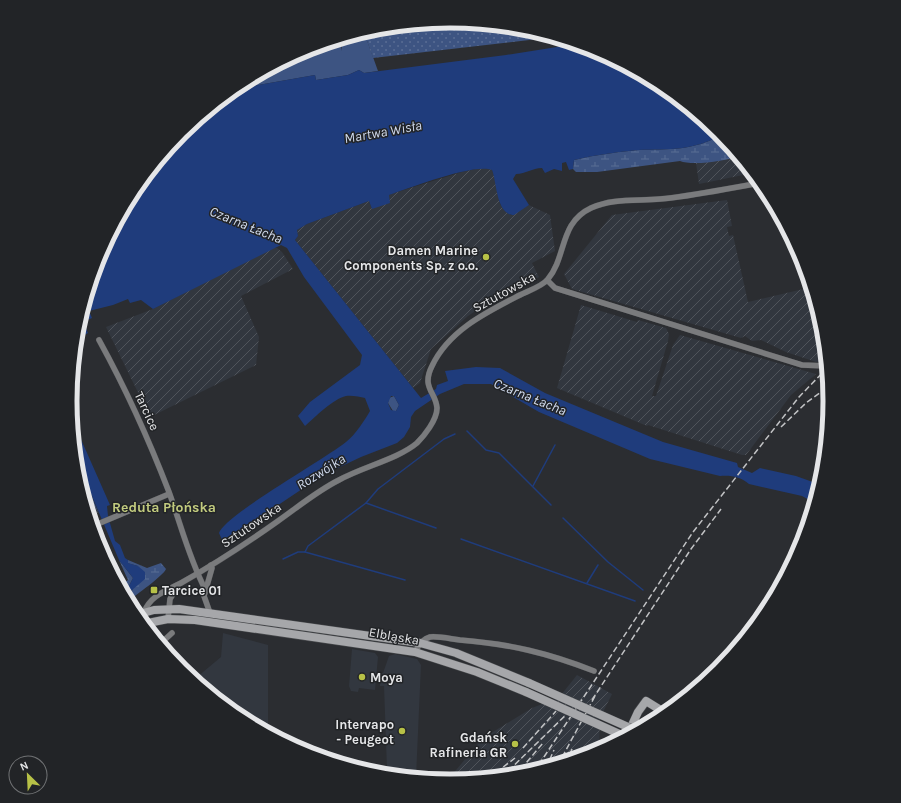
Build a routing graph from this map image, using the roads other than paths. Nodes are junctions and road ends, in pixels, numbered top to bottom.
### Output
1 (754, 184) edge
2 (548, 281) junction
3 (99, 340) dead end
4 (822, 366) edge
5 (169, 494) junction
6 (98, 524) edge
7 (211, 565) junction
8 (197, 573) junction
9 (181, 583) junction
10 (205, 589) junction
11 (169, 609) junction
12 (142, 612) edge
13 (143, 613) edge
14 (210, 613) junction
15 (168, 619) junction
16 (150, 623) edge
17 (172, 633) dead end
18 (164, 641) edge
19 (420, 643) junction
20 (415, 652) junction
21 (594, 671) dead end
22 (661, 710) edge
23 (631, 728) edge
24 (631, 728) edge
25 (620, 734) edge

1 - 2 street, Sztutowska
2 - 4 street, Sztutowska
2 - 7 street, Sztutowska
3 - 5 street, Tarcice
5 - 6 street
5 - 8 street, Tarcice
7 - 8 street, Sztutowska
7 - 10 street
8 - 9 street, Sztutowska
8 - 10 street, Tarcice
9 - 11 street, Sztutowska
9 - 12 street, Sztutowska
10 - 14 street
11 - 13 main road, Elbląska
11 - 14 main road, Elbląska
11 - 15 street, Sztutowska
14 - 19 main road, Elbląska
15 - 16 main road, Elbląska
15 - 20 main road, Elbląska
17 - 18 street
19 - 20 street
19 - 21 street, Elbląska
19 - 23 main road, Elbląska, bridge
20 - 25 main road, Elbląska, bridge
22 - 24 main road

